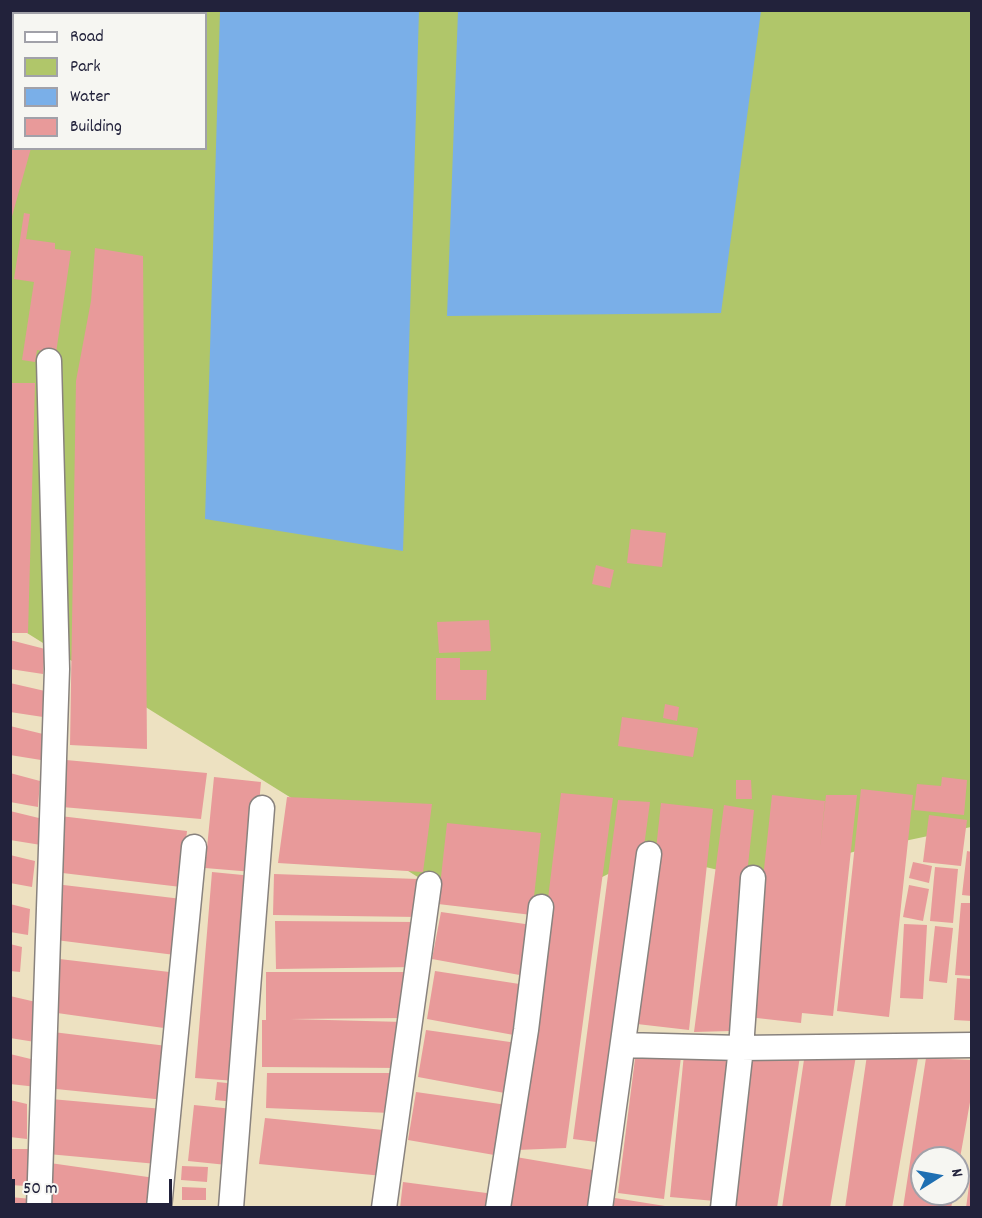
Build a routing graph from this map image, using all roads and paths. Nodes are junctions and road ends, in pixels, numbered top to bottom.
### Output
1 (49, 361) dead end
2 (262, 808) dead end
3 (194, 847) dead end
4 (649, 854) dead end
5 (753, 878) dead end
6 (429, 884) dead end
7 (541, 907) dead end
8 (972, 1045) edge
9 (622, 1046) junction
10 (741, 1048) junction
11 (39, 1208) edge
12 (159, 1208) edge
13 (231, 1208) edge
14 (384, 1208) edge
15 (498, 1208) edge
16 (600, 1208) edge
17 (723, 1208) edge

1 - 11 street
2 - 13 street
3 - 12 street
4 - 9 street
5 - 10 street
6 - 14 street
7 - 15 street
8 - 10 street
9 - 10 street
9 - 16 street
10 - 17 street

